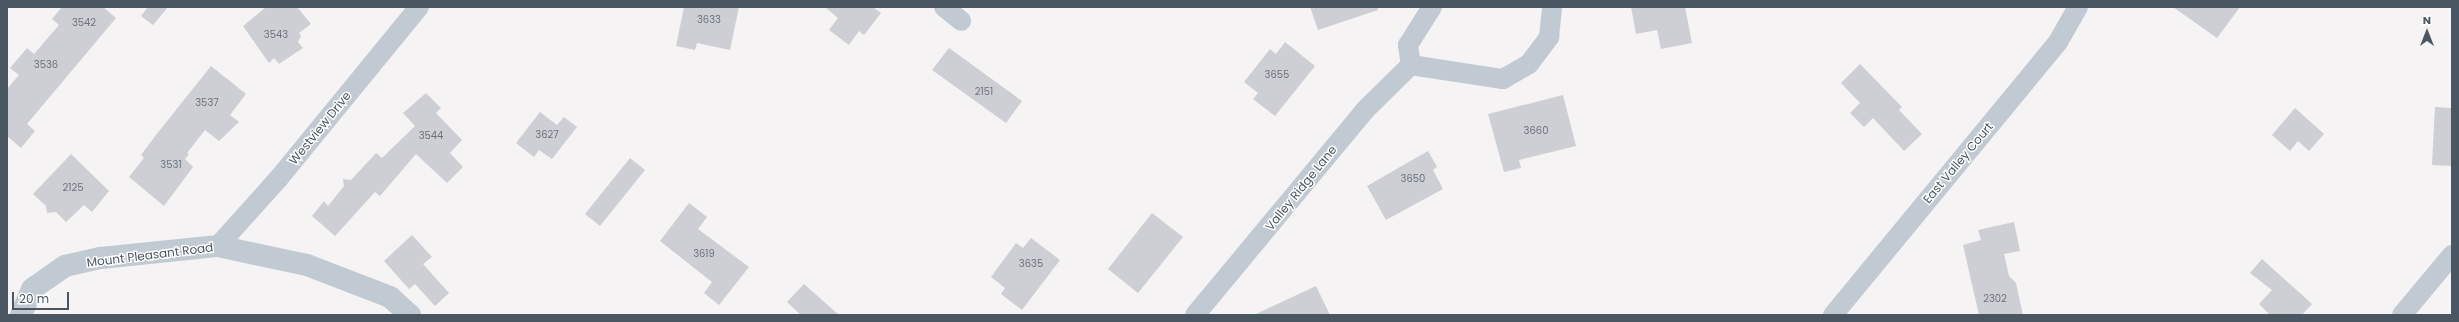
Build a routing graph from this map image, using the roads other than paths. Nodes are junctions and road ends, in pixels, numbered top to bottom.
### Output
1 (419, 7) edge
2 (944, 7) edge
3 (1432, 7) edge
4 (1552, 7) edge
5 (2078, 7) edge
6 (961, 21) dead end
7 (1411, 65) junction
8 (218, 246) junction
9 (2452, 255) edge
10 (20, 315) edge
11 (410, 315) edge
12 (1195, 315) edge
13 (1833, 315) edge
14 (2402, 315) edge

1 - 8 street, Westview Drive
2 - 6 street
3 - 7 street
4 - 7 street
5 - 13 street, East Valley Court
7 - 12 street, Valley Ridge Lane
8 - 10 street, Mount Pleasant Road
8 - 11 street, Mount Pleasant Road
9 - 14 street

